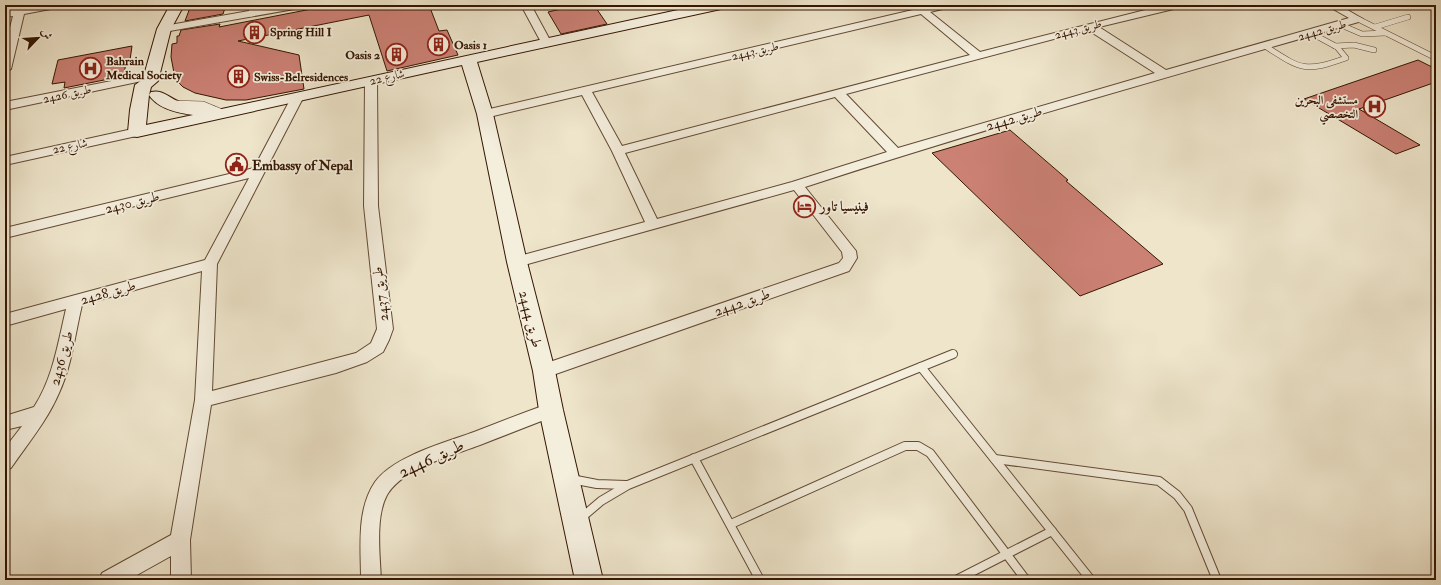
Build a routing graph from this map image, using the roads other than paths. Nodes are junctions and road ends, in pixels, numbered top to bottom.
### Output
1 (56, 5) edge
2 (177, 5) edge
3 (300, 5) edge
4 (526, 5) edge
5 (722, 5) edge
6 (947, 5) edge
7 (1178, 5) edge
8 (1331, 5) edge
9 (699, 7) edge
10 (252, 9) edge
11 (923, 11) junction
12 (19, 12) junction
13 (5, 14) edge
14 (1408, 17) dead end
15 (1358, 19) junction
16 (1341, 25) junction
17 (1090, 26) junction
18 (1375, 27) junction
19 (164, 29) junction
20 (1311, 33) junction
21 (1385, 33) junction
22 (546, 42) junction
23 (1265, 46) junction
24 (1335, 46) junction
25 (1374, 50) dead end
26 (978, 56) junction
27 (6, 58) edge
28 (1436, 58) edge
29 (468, 59) junction
30 (5, 69) edge
31 (1164, 74) junction
32 (371, 81) junction
33 (157, 89) junction
34 (586, 91) junction
35 (839, 94) junction
36 (297, 98) junction
37 (5, 106) edge
38 (226, 111) junction
39 (485, 114) junction
40 (157, 127) junction
41 (136, 132) junction
42 (618, 151) junction
43 (896, 153) junction
44 (5, 161) edge
45 (260, 171) junction
46 (797, 184) junction
47 (652, 223) junction
48 (5, 233) edge
49 (517, 262) junction
50 (210, 264) junction
51 (76, 301) junction
52 (5, 320) edge
53 (953, 354) dead end
54 (920, 367) junction
55 (544, 371) junction
56 (203, 400) junction
57 (551, 410) junction
58 (40, 412) junction
59 (5, 423) edge
60 (694, 458) junction
61 (994, 459) junction
62 (5, 462) edge
63 (567, 477) junction
64 (628, 484) junction
65 (576, 523) junction
66 (731, 524) junction
67 (1052, 531) junction
68 (180, 540) junction
69 (1007, 554) junction
70 (109, 580) edge
71 (181, 580) edge
72 (371, 580) edge
73 (589, 580) edge
74 (760, 580) edge
75 (956, 580) edge
76 (1026, 580) edge
77 (1091, 580) edge
78 (1217, 580) edge

1 - 12 street
2 - 19 street
3 - 10 street
4 - 22 street
5 - 9 street, شارع 22
6 - 11 street, طريق 2443
7 - 17 street, طريق 2443
8 - 15 street, طريق 2442
9 - 22 street, شارع 22
10 - 19 street
11 - 26 street
11 - 34 street, طريق 2443
12 - 13 street
12 - 27 street
14 - 18 lane
15 - 16 street, طريق 2442
15 - 18 lane
16 - 20 street, طريق 2442
16 - 21 lane
17 - 26 street, طريق 2443
17 - 31 street
18 - 21 lane
19 - 33 street
20 - 23 street, طريق 2442
20 - 24 lane
21 - 28 lane
22 - 29 street, شارع 22
23 - 24 lane
23 - 31 street, طريق 2442
24 - 25 lane
26 - 35 street, طريق 2443
27 - 30 street
29 - 32 street, شارع 22
29 - 39 street, طريق 2444
31 - 43 street, طريق 2442
32 - 36 street, شارع 22
32 - 56 street, طريق 2437
33 - 37 street, طريق 2426
33 - 38 street
33 - 40 street
33 - 41 street
34 - 39 street, طريق 2443
34 - 42 street
35 - 42 street, طريق 2443
35 - 43 street
36 - 38 street, شارع 22
36 - 45 street
38 - 40 street, شارع 22
39 - 49 street, طريق 2444
40 - 41 street, شارع 22
41 - 44 street, شارع 22
42 - 47 street
43 - 46 street, طريق 2442
45 - 48 street, طريق 2430
45 - 50 street
46 - 47 street, طريق 2442
46 - 55 street, طريق 2442
47 - 49 street, طريق 2442
49 - 55 street, طريق 2444
50 - 51 street, طريق 2428
50 - 56 street
51 - 52 street, طريق 2428
51 - 58 street, طريق 2436
53 - 54 lane
54 - 60 lane
54 - 61 lane
55 - 57 street, طريق 2444
56 - 68 street
57 - 63 street, طريق 2444
57 - 72 street, طريق 2446
58 - 59 street
58 - 62 street, طريق 2436
60 - 64 lane
60 - 66 lane
61 - 67 lane
61 - 78 lane
63 - 64 lane
63 - 65 street, طريق 2444
64 - 65 lane
65 - 73 street, طريق 2444
66 - 69 lane
66 - 74 lane
67 - 69 lane
67 - 77 lane
68 - 70 street
68 - 71 street
69 - 75 lane
69 - 76 lane

